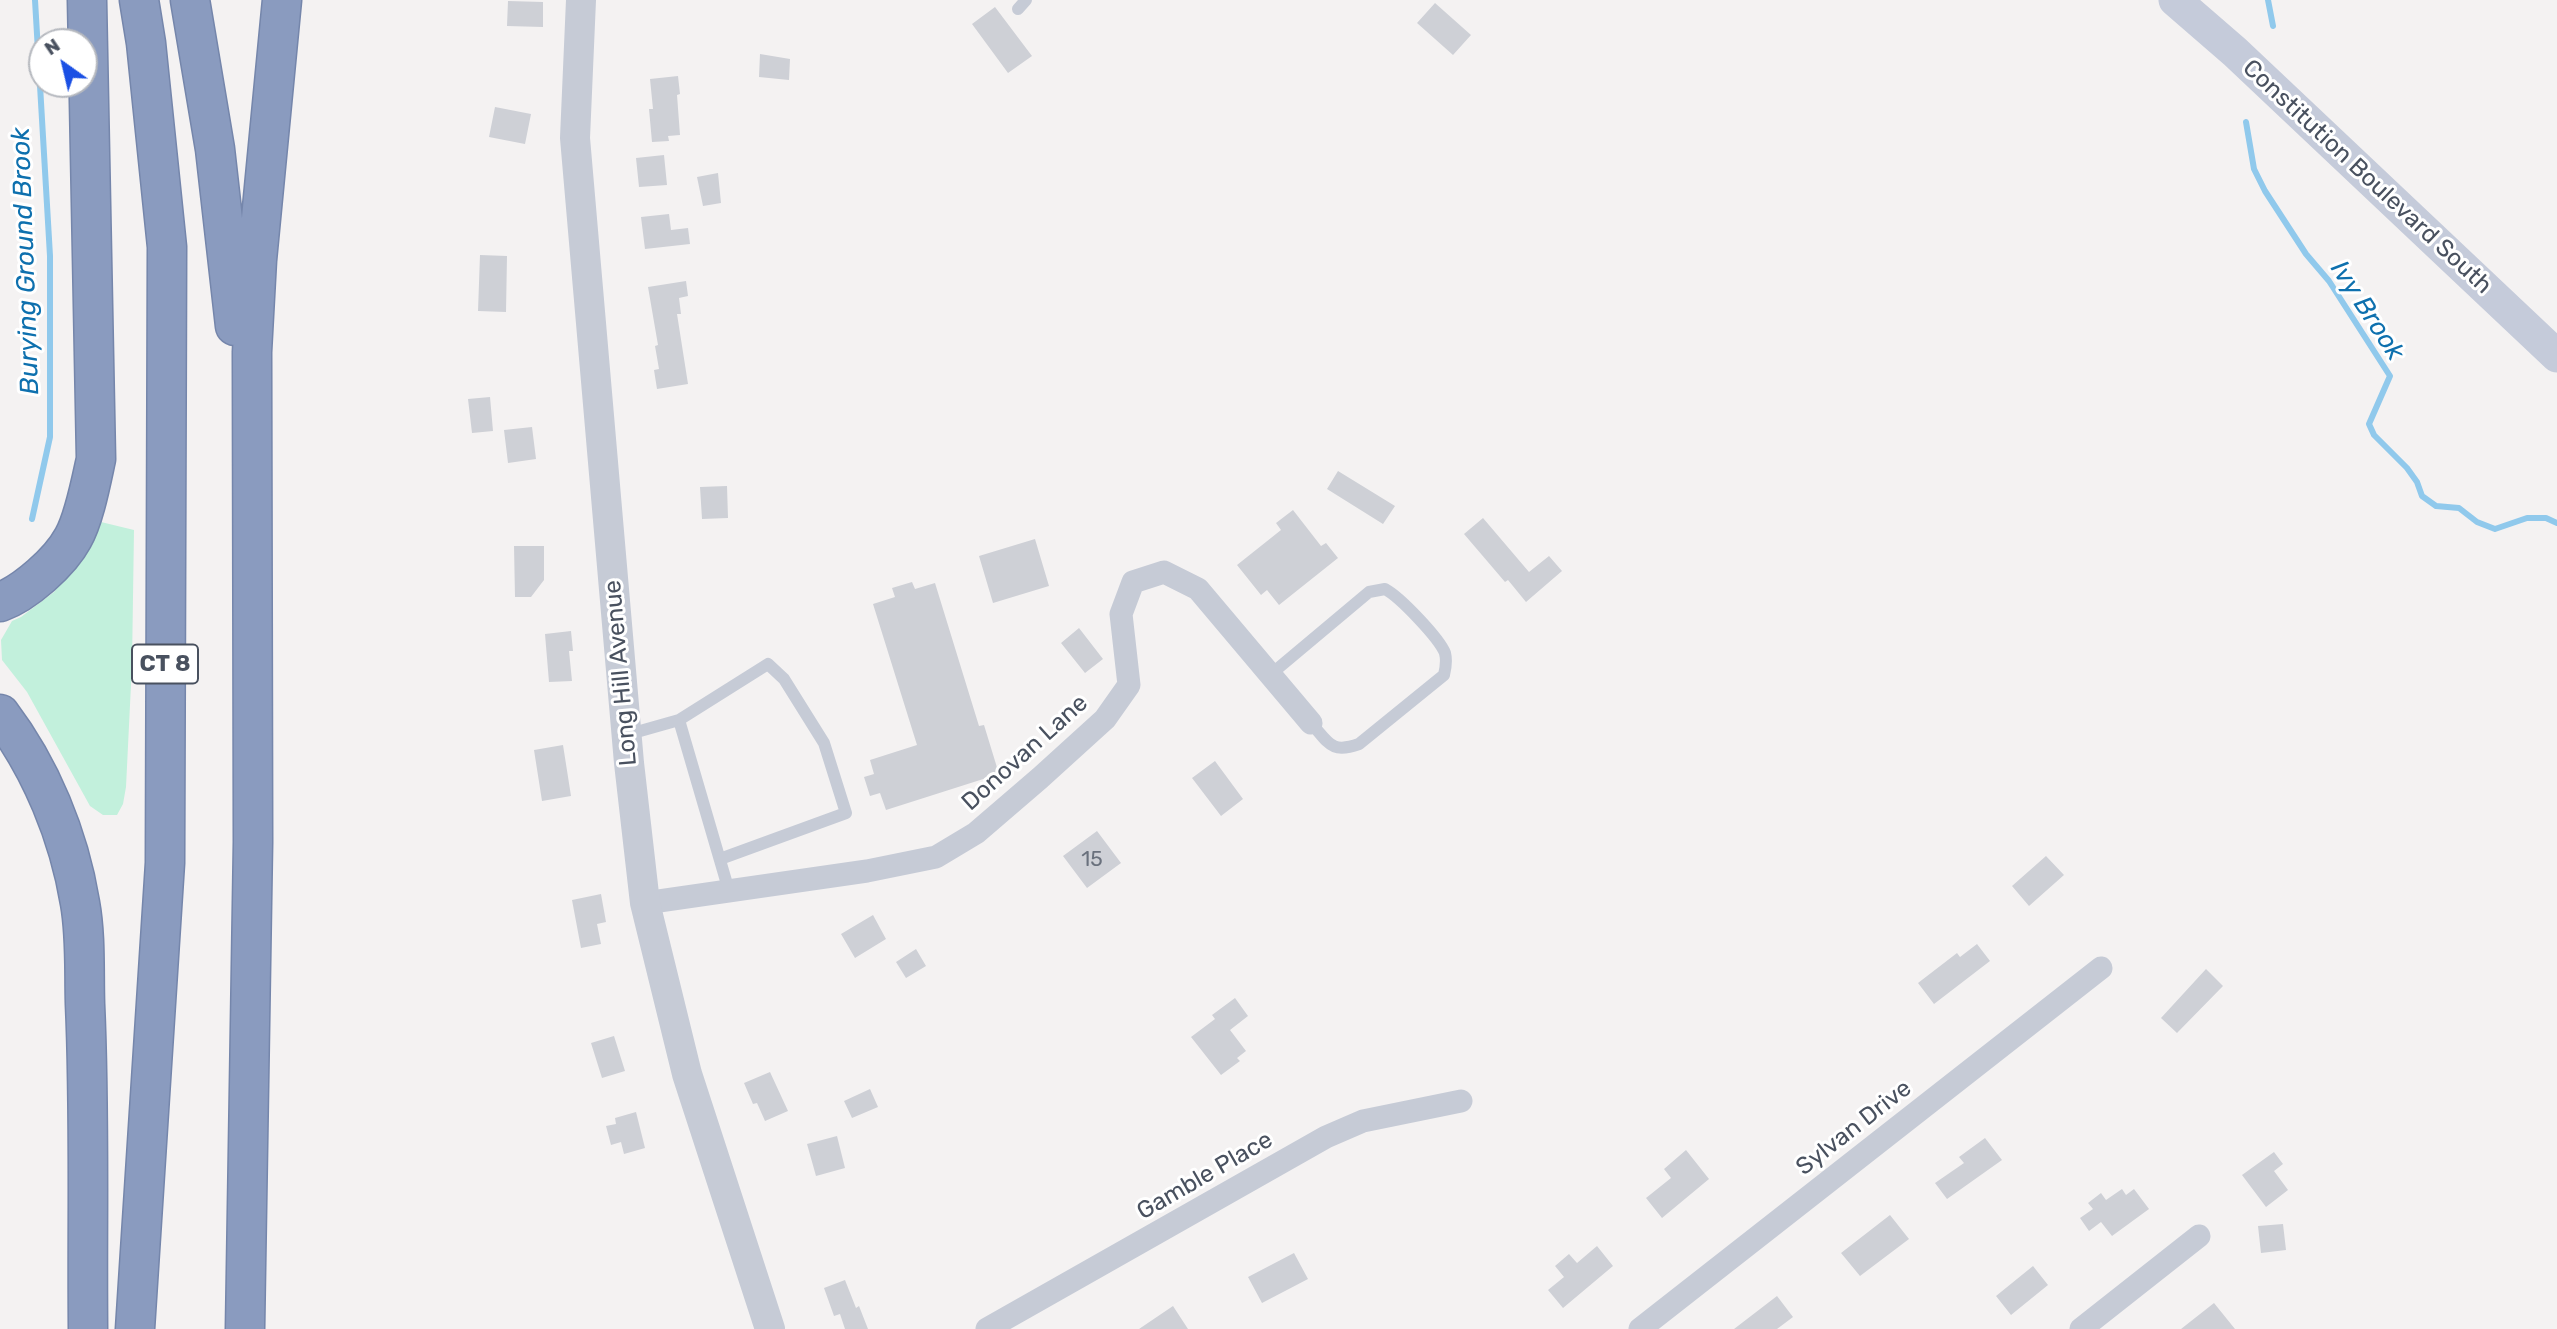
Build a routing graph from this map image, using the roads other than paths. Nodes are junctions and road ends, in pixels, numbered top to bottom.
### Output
1 (88, 0) edge
2 (139, 0) edge
3 (190, 0) edge
4 (282, 0) edge
5 (581, 0) edge
6 (2175, 0) edge
7 (2557, 356) edge
8 (253, 538) junction
9 (0, 602) edge
10 (1270, 675) junction
11 (0, 714) edge
12 (679, 720) junction
13 (1311, 723) joint
14 (626, 735) junction
15 (720, 859) junction
16 (729, 891) junction
17 (645, 903) junction
18 (2101, 968) dead end
19 (1461, 1101) dead end
20 (2199, 1236) dead end
21 (88, 1329) edge
22 (135, 1329) edge
23 (245, 1329) edge
24 (770, 1329) edge
25 (987, 1329) edge
26 (1640, 1329) edge
27 (2081, 1329) edge

1 - 9 highway
2 - 22 highway, CT 8
3 - 8 highway
4 - 8 highway
5 - 14 street, Long Hill Avenue
6 - 7 main road, Constitution Boulevard South
8 - 23 highway
10 - 13 street, Donovan Lane
10 - 13 lane
10 - 16 street, Donovan Lane
11 - 21 highway
12 - 14 lane
12 - 15 lane
12 - 15 lane
14 - 17 street, Long Hill Avenue
15 - 16 lane
16 - 17 street, Donovan Lane
17 - 24 street, Long Hill Avenue
18 - 26 street, Sylvan Drive
19 - 25 street, Gamble Place
20 - 27 street

